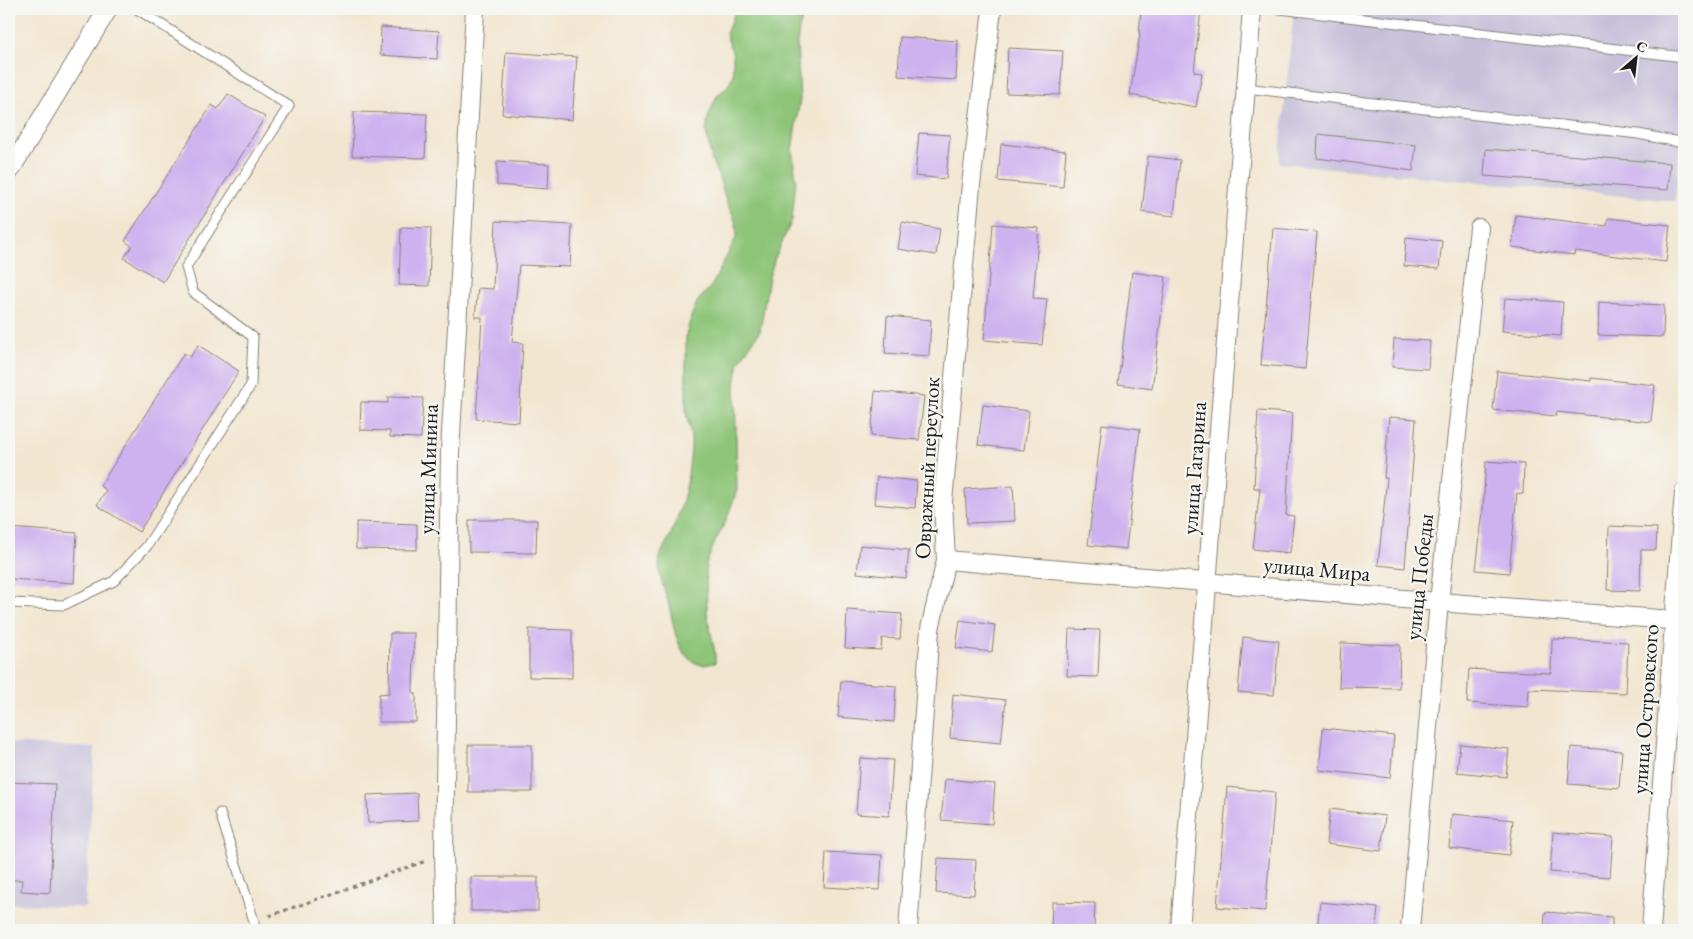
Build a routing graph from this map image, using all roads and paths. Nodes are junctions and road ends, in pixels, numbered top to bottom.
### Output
1 (108, 9) edge
2 (137, 9) edge
3 (475, 9) edge
4 (992, 9) edge
5 (1252, 9) edge
6 (1280, 9) edge
7 (1684, 57) edge
8 (1246, 88) junction
9 (1684, 143) edge
10 (9, 172) edge
11 (1479, 228) dead end
12 (1684, 492) edge
13 (946, 560) junction
14 (1208, 583) junction
15 (1438, 602) junction
16 (9, 603) edge
17 (1679, 620) edge
18 (220, 813) dead end
19 (444, 855) junction
20 (254, 925) edge
21 (446, 930) edge
22 (908, 930) edge
23 (1180, 930) edge
24 (1410, 930) edge
25 (1651, 930) edge

1 - 10 street
2 - 16 lane
3 - 19 street, улица Минина
4 - 13 street, Овражный переулок
5 - 8 street, улица Гагарина
6 - 7 lane
8 - 9 lane
8 - 14 street, улица Гагарина
11 - 15 street, улица Победы
12 - 17 street, улица Островского
13 - 14 street, улица Мира
13 - 22 street, Овражный переулок
14 - 15 street, улица Мира
14 - 23 street, улица Гагарина
15 - 17 street, улица Мира
15 - 24 street, улица Победы
17 - 25 street, улица Островского
18 - 20 lane
19 - 20 path
19 - 21 street, улица Минина

